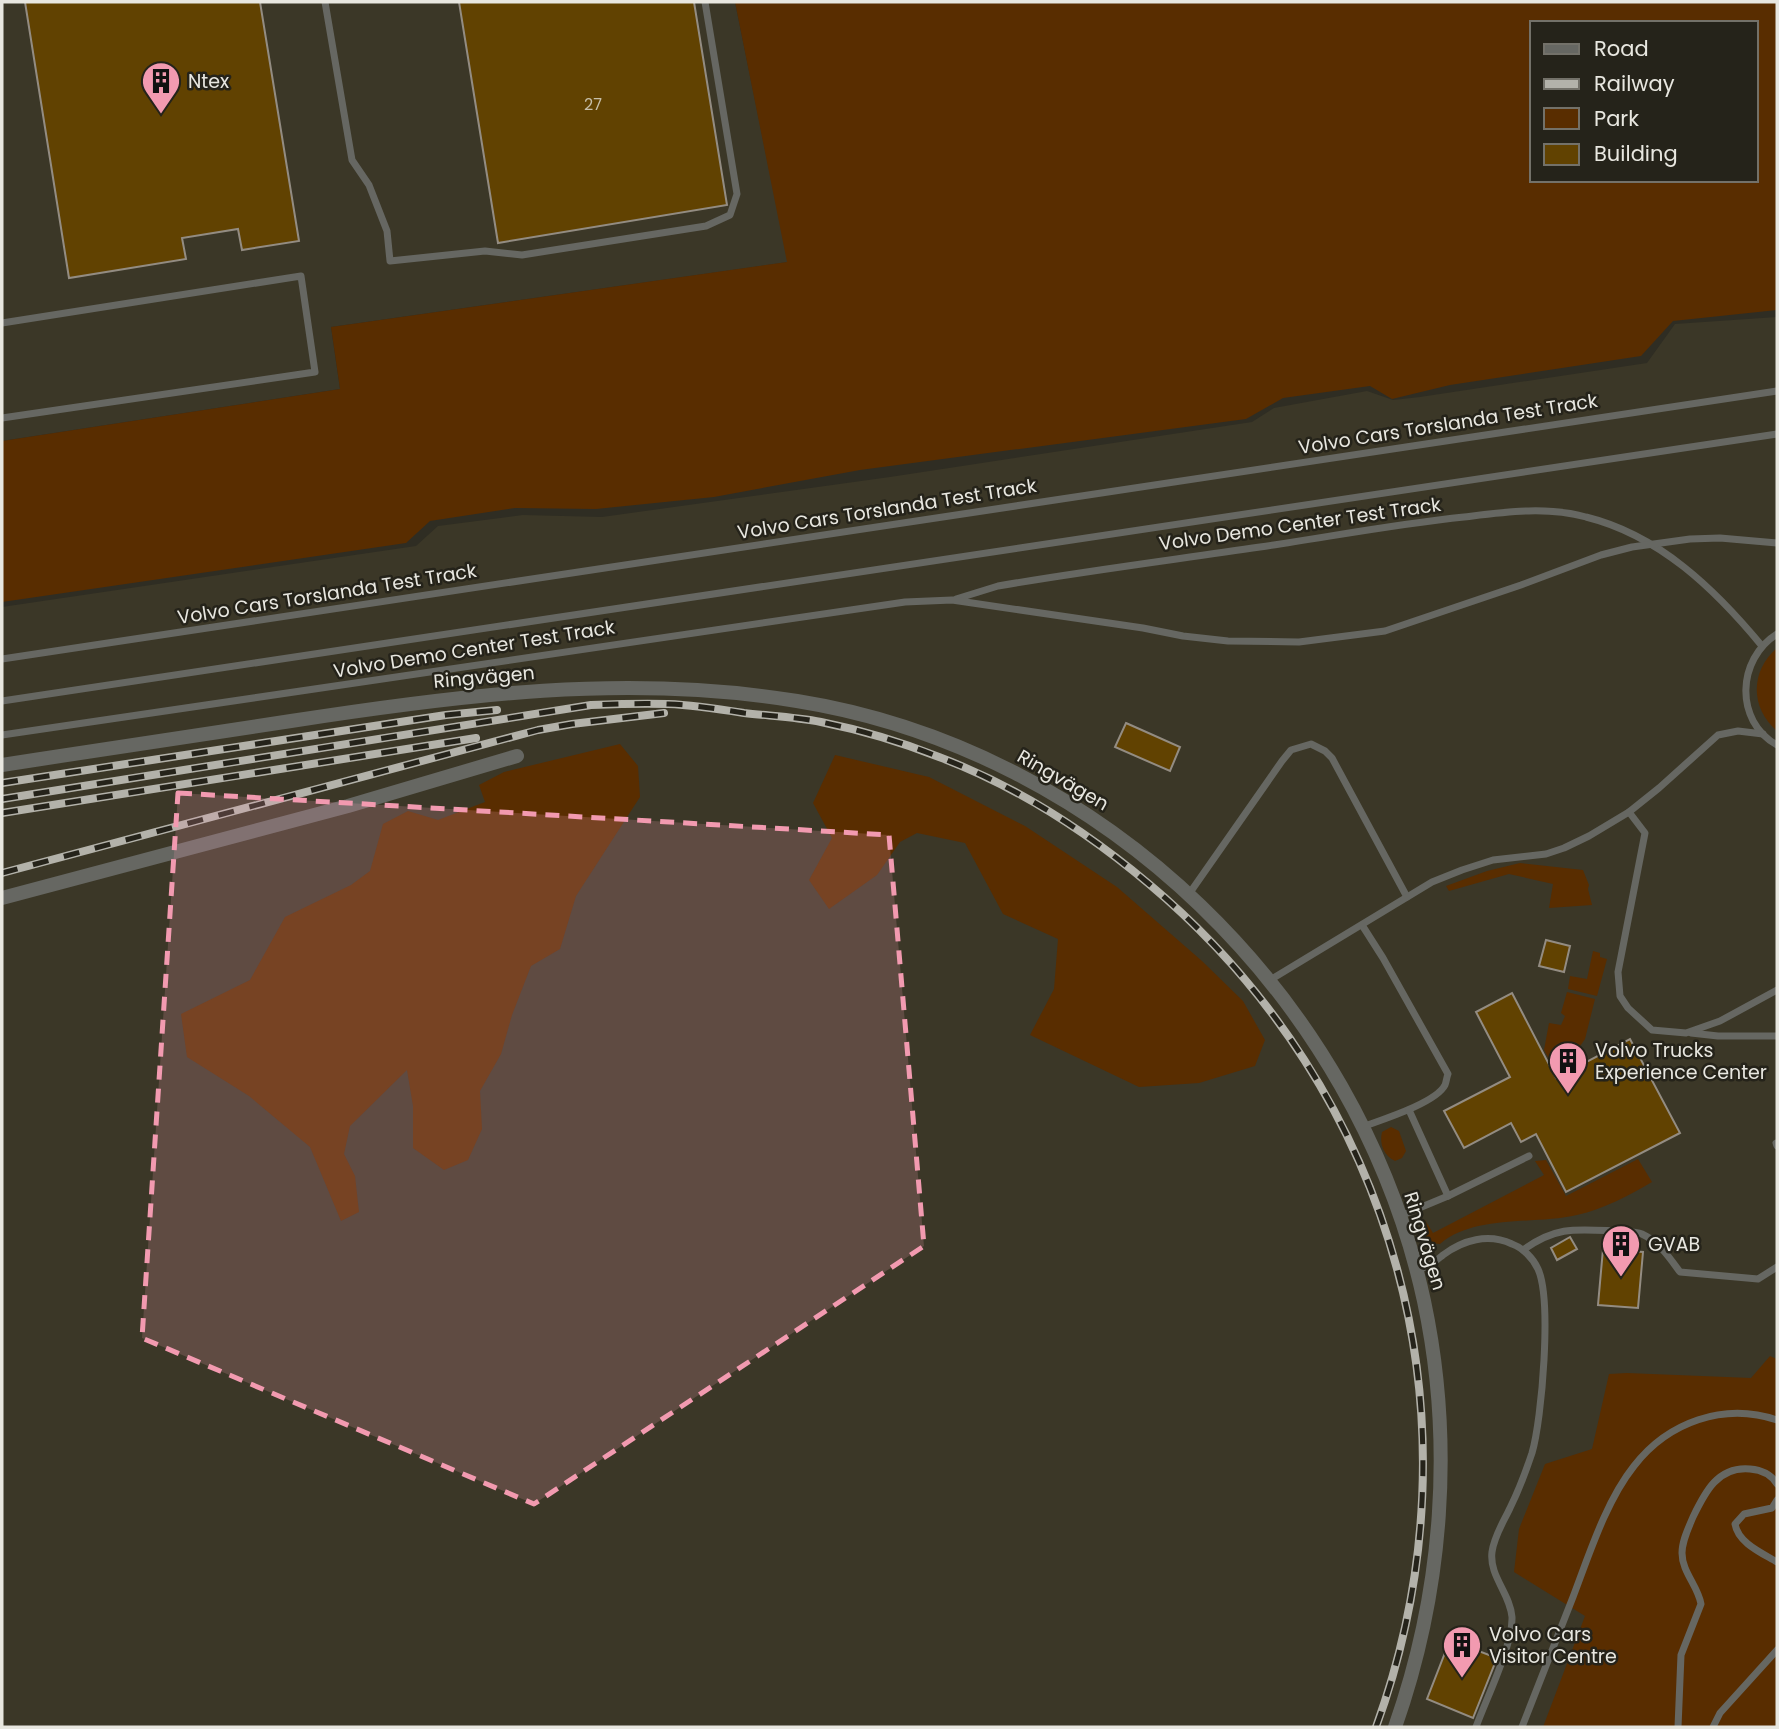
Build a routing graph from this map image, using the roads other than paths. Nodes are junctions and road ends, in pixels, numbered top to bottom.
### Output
1 (325, 2) edge
2 (705, 2) edge
3 (2, 323) edge
4 (1777, 391) edge
5 (2, 418) edge
6 (1777, 434) edge
7 (1651, 543) junction
8 (1777, 543) edge
9 (952, 600) junction
10 (1777, 634) edge
11 (1762, 646) junction
12 (2, 659) edge
13 (2, 701) edge
14 (1763, 734) junction
15 (2, 735) edge
16 (1777, 745) edge
17 (517, 756) dead end
18 (2, 765) edge
19 (1629, 812) junction
20 (1189, 894) junction
21 (1407, 897) junction
22 (2, 898) edge
23 (1362, 925) junction
24 (1270, 980) junction
25 (1777, 990) edge
26 (1686, 1033) junction
27 (1777, 1036) edge
28 (1409, 1110) junction
29 (1362, 1127) junction
30 (1529, 1156) dead end
31 (1448, 1196) junction
32 (1400, 1216) junction
33 (1523, 1250) junction
34 (1777, 1267) edge
35 (1416, 1270) junction
36 (1777, 1420) edge
37 (1777, 1484) edge
38 (1777, 1500) edge
39 (1777, 1562) edge
40 (1777, 1650) edge
41 (1395, 1727) edge
42 (1476, 1727) edge
43 (1522, 1727) edge
44 (1678, 1727) edge
45 (1713, 1727) edge

1 - 2 lane
3 - 5 lane
4 - 12 lane, Volvo Cars Torslanda Test Track
6 - 13 lane
7 - 8 lane, Volvo Demo Center Test Track
7 - 9 lane, Volvo Demo Center Test Track
7 - 9 lane, Volvo Demo Center Test Track
7 - 11 lane, Volvo Demo Center Test Track
9 - 15 lane, Volvo Demo Center Test Track
10 - 11 lane
11 - 14 lane
14 - 16 lane
14 - 19 lane
17 - 22 street
18 - 20 street, Ringvägen
19 - 21 lane
19 - 26 lane
20 - 21 lane
20 - 24 street, Ringvägen
21 - 23 lane
23 - 24 lane
23 - 28 lane
24 - 29 street, Ringvägen
25 - 26 lane
26 - 27 lane
28 - 29 lane
28 - 31 lane
29 - 32 street, Ringvägen
30 - 31 lane
31 - 32 lane
32 - 35 street, Ringvägen
33 - 34 lane
33 - 35 lane
33 - 42 lane
35 - 41 street, Ringvägen
36 - 43 lane
37 - 44 lane
38 - 39 lane
40 - 45 lane

